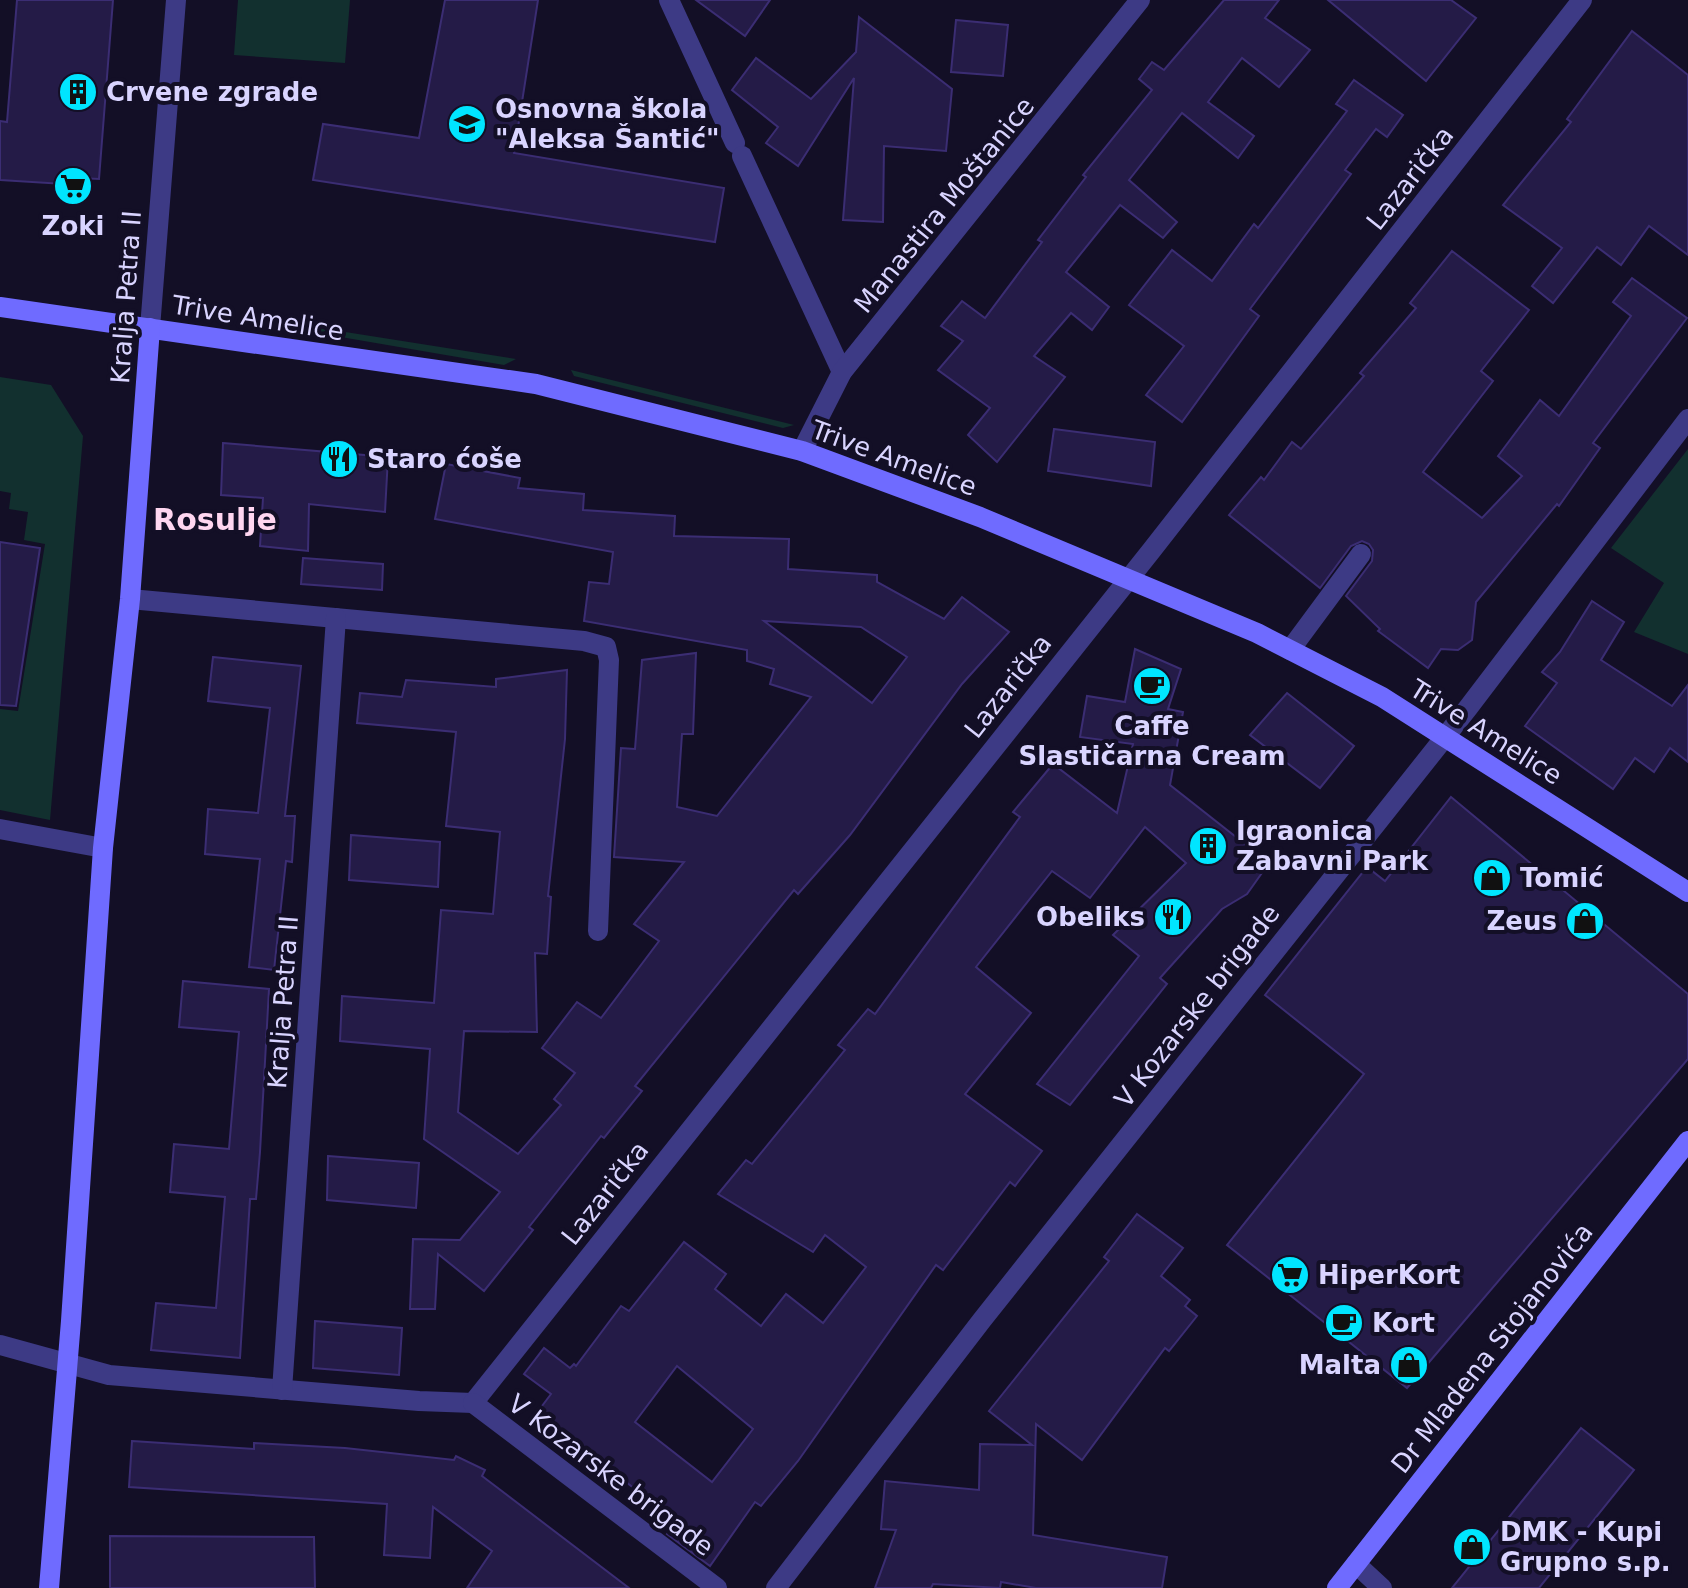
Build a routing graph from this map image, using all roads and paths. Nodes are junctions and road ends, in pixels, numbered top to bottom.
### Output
1 (176, 0) edge
2 (669, 0) edge
3 (1140, 0) edge
4 (1582, 0) edge
5 (0, 307) edge
6 (150, 328) junction
7 (842, 372) junction
8 (1688, 419) edge
9 (802, 451) junction
10 (1361, 554) dead end
11 (1127, 578) junction
12 (130, 599) junction
13 (336, 618) junction
14 (1290, 650) junction
15 (1446, 736) junction
16 (0, 829) edge
17 (103, 848) junction
18 (1688, 892) edge
19 (598, 931) dead end
20 (1688, 1141) edge
21 (0, 1345) edge
22 (66, 1364) junction
23 (282, 1390) junction
24 (473, 1403) junction
25 (1356, 1564) junction
26 (49, 1588) edge
27 (717, 1588) edge
28 (776, 1588) edge
29 (1337, 1588) edge
30 (1382, 1588) edge

1 - 6 street, Kralja Petra II
2 - 7 street
3 - 7 street, Manastira Moštanice
4 - 11 street, Lazarička
5 - 6 main road, Trive Amelice
6 - 9 main road, Trive Amelice
6 - 12 main road, Kralja Petra II
7 - 9 street, Manastira Moštanice
8 - 15 street, V Kozarske brigade
9 - 11 main road, Trive Amelice
10 - 14 street
11 - 14 main road, Trive Amelice
11 - 24 street, Lazarička
12 - 13 street
12 - 17 main road, Kralja Petra II
13 - 19 street
13 - 23 street, Kralja Petra II
14 - 15 main road, Trive Amelice
15 - 18 main road, Trive Amelice
15 - 28 street, V Kozarske brigade
16 - 17 street
17 - 22 main road, Kralja Petra II
20 - 25 main road, Dr Mladena Stojanovića
21 - 22 street
22 - 23 street
22 - 26 main road, Kralja Petra II
23 - 24 street
24 - 27 street, V Kozarske brigade
25 - 29 main road, Dr Mladena Stojanovića
25 - 30 street

